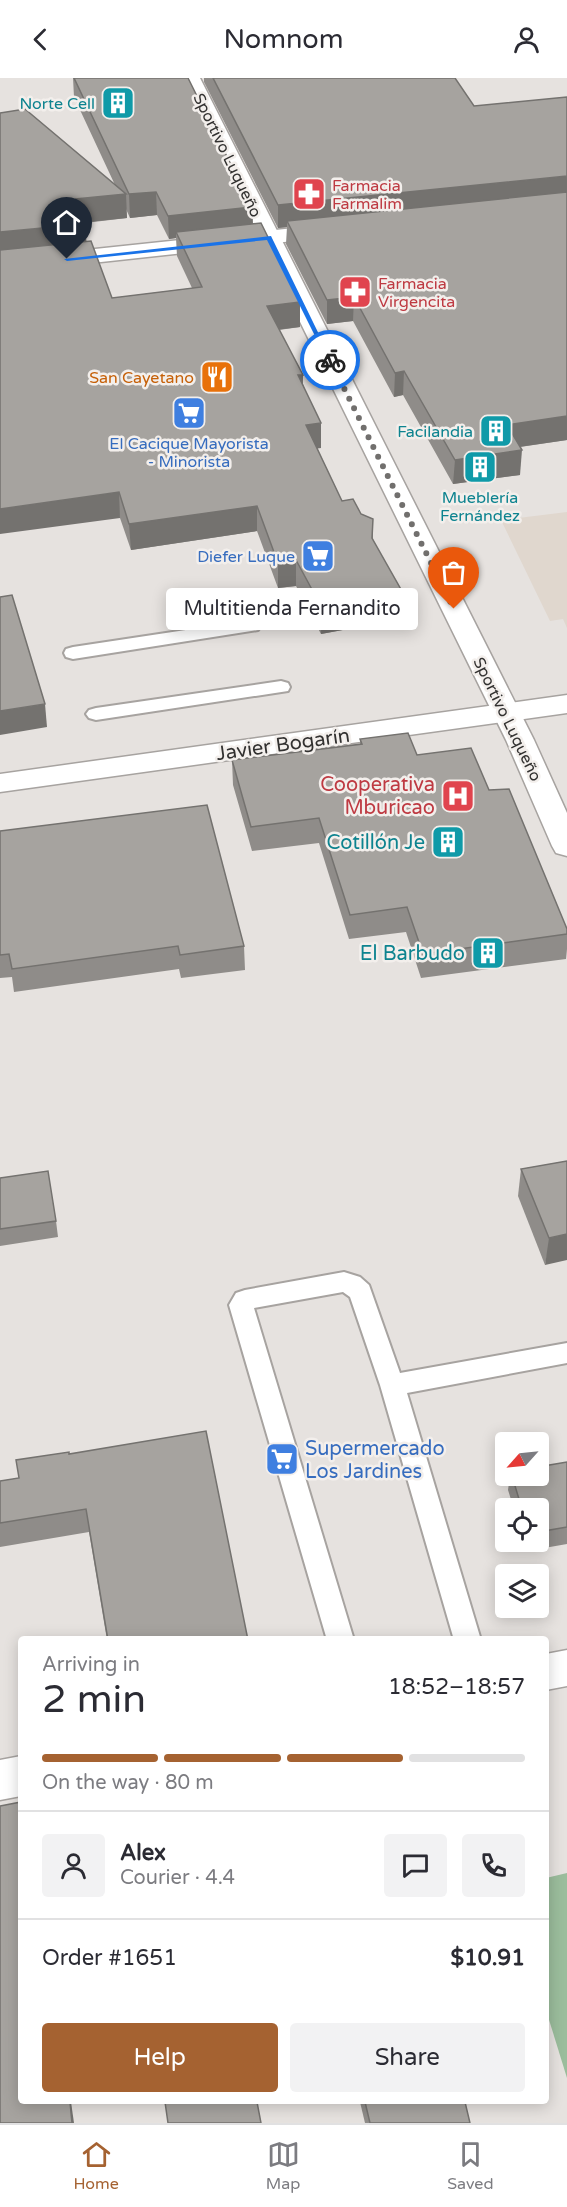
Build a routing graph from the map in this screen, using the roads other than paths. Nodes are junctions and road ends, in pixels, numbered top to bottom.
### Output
1 (190, 78) edge
2 (352, 229) edge
3 (269, 237) junction
4 (0, 266) edge
5 (252, 626) dead end
6 (73, 653) dead end
7 (281, 687) dead end
8 (567, 704) edge
9 (506, 713) junction
10 (96, 714) dead end
11 (0, 783) edge
12 (567, 846) edge
13 (567, 1353) edge
14 (392, 1385) junction
15 (340, 1636) edge
16 (467, 1636) edge
17 (567, 1668) edge
18 (549, 1671) edge
19 (18, 1777) edge
20 (0, 1780) edge

1 - 3 street, Sportivo Luqueño
2 - 3 street
3 - 4 street
3 - 9 street, Sportivo Luqueño
5 - 6 lane
7 - 10 lane
8 - 9 street, Javier Bogarín
9 - 11 street, Javier Bogarín
9 - 12 street, Sportivo Luqueño
13 - 14 lane
14 - 15 lane
14 - 16 lane
17 - 18 street
19 - 20 street

